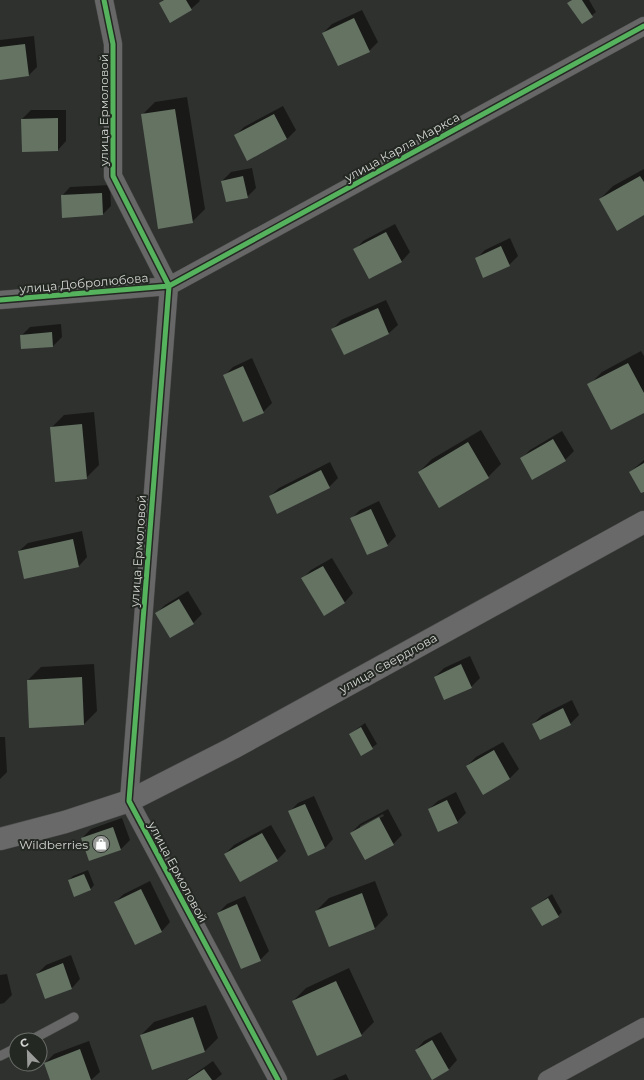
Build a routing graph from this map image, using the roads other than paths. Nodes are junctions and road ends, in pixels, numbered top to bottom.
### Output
1 (104, 0) edge
2 (644, 26) edge
3 (169, 286) junction
4 (0, 300) edge
5 (644, 522) edge
6 (129, 801) junction
7 (0, 839) edge
8 (74, 1017) dead end
9 (644, 1027) edge
10 (46, 1032) edge
11 (278, 1080) edge
12 (547, 1080) edge

1 - 3 street, улица Ермоловой
2 - 3 street, улица Карла Маркса
3 - 4 street, улица Добролюбова
3 - 6 street, улица Ермоловой
5 - 6 main road, улица Свердлова
6 - 7 main road, улица Свердлова
6 - 11 street, улица Ермоловой
8 - 10 lane
9 - 12 street

